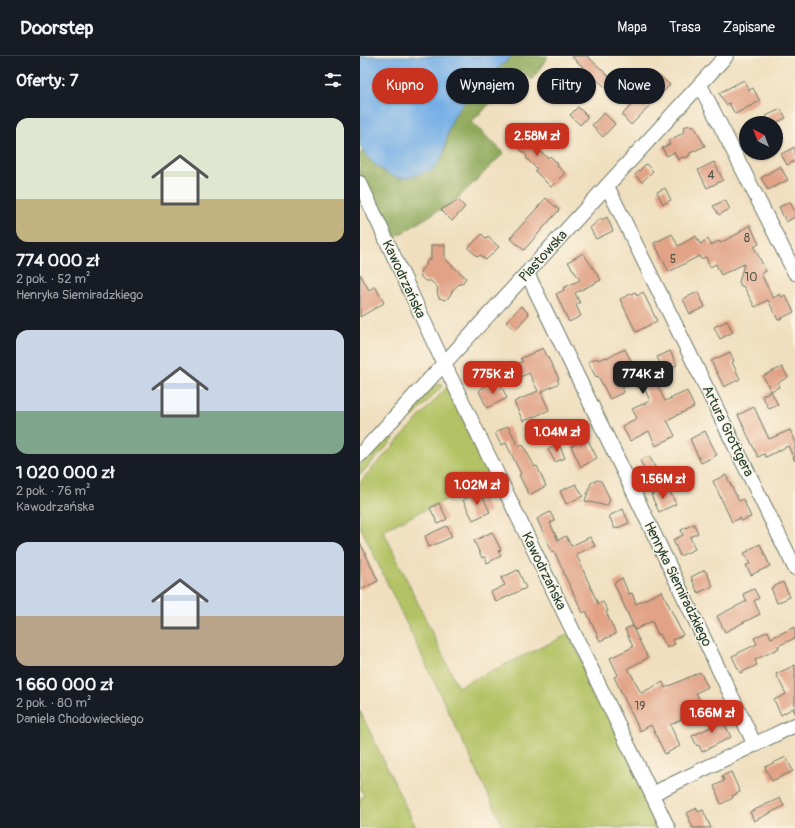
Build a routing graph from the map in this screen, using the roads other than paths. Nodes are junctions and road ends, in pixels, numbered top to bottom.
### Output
1 (726, 56) edge
2 (700, 85) junction
3 (360, 182) edge
4 (607, 186) junction
5 (527, 273) junction
6 (795, 273) edge
7 (445, 364) junction
8 (360, 455) edge
9 (795, 568) edge
10 (795, 725) edge
11 (755, 745) junction
12 (652, 794) junction
13 (668, 828) edge

1 - 2 street, Piastowska
2 - 4 street, Piastowska
2 - 6 street
3 - 7 street, Kawodrzańska
4 - 5 street, Piastowska
4 - 9 street, Artura Grottgera
5 - 7 street, Piastowska
5 - 11 street, Henryka Siemiradzkiego
7 - 8 street, Piastowska
7 - 12 street, Kawodrzańska
10 - 11 street
11 - 12 street
12 - 13 street, Kawodrzańska

